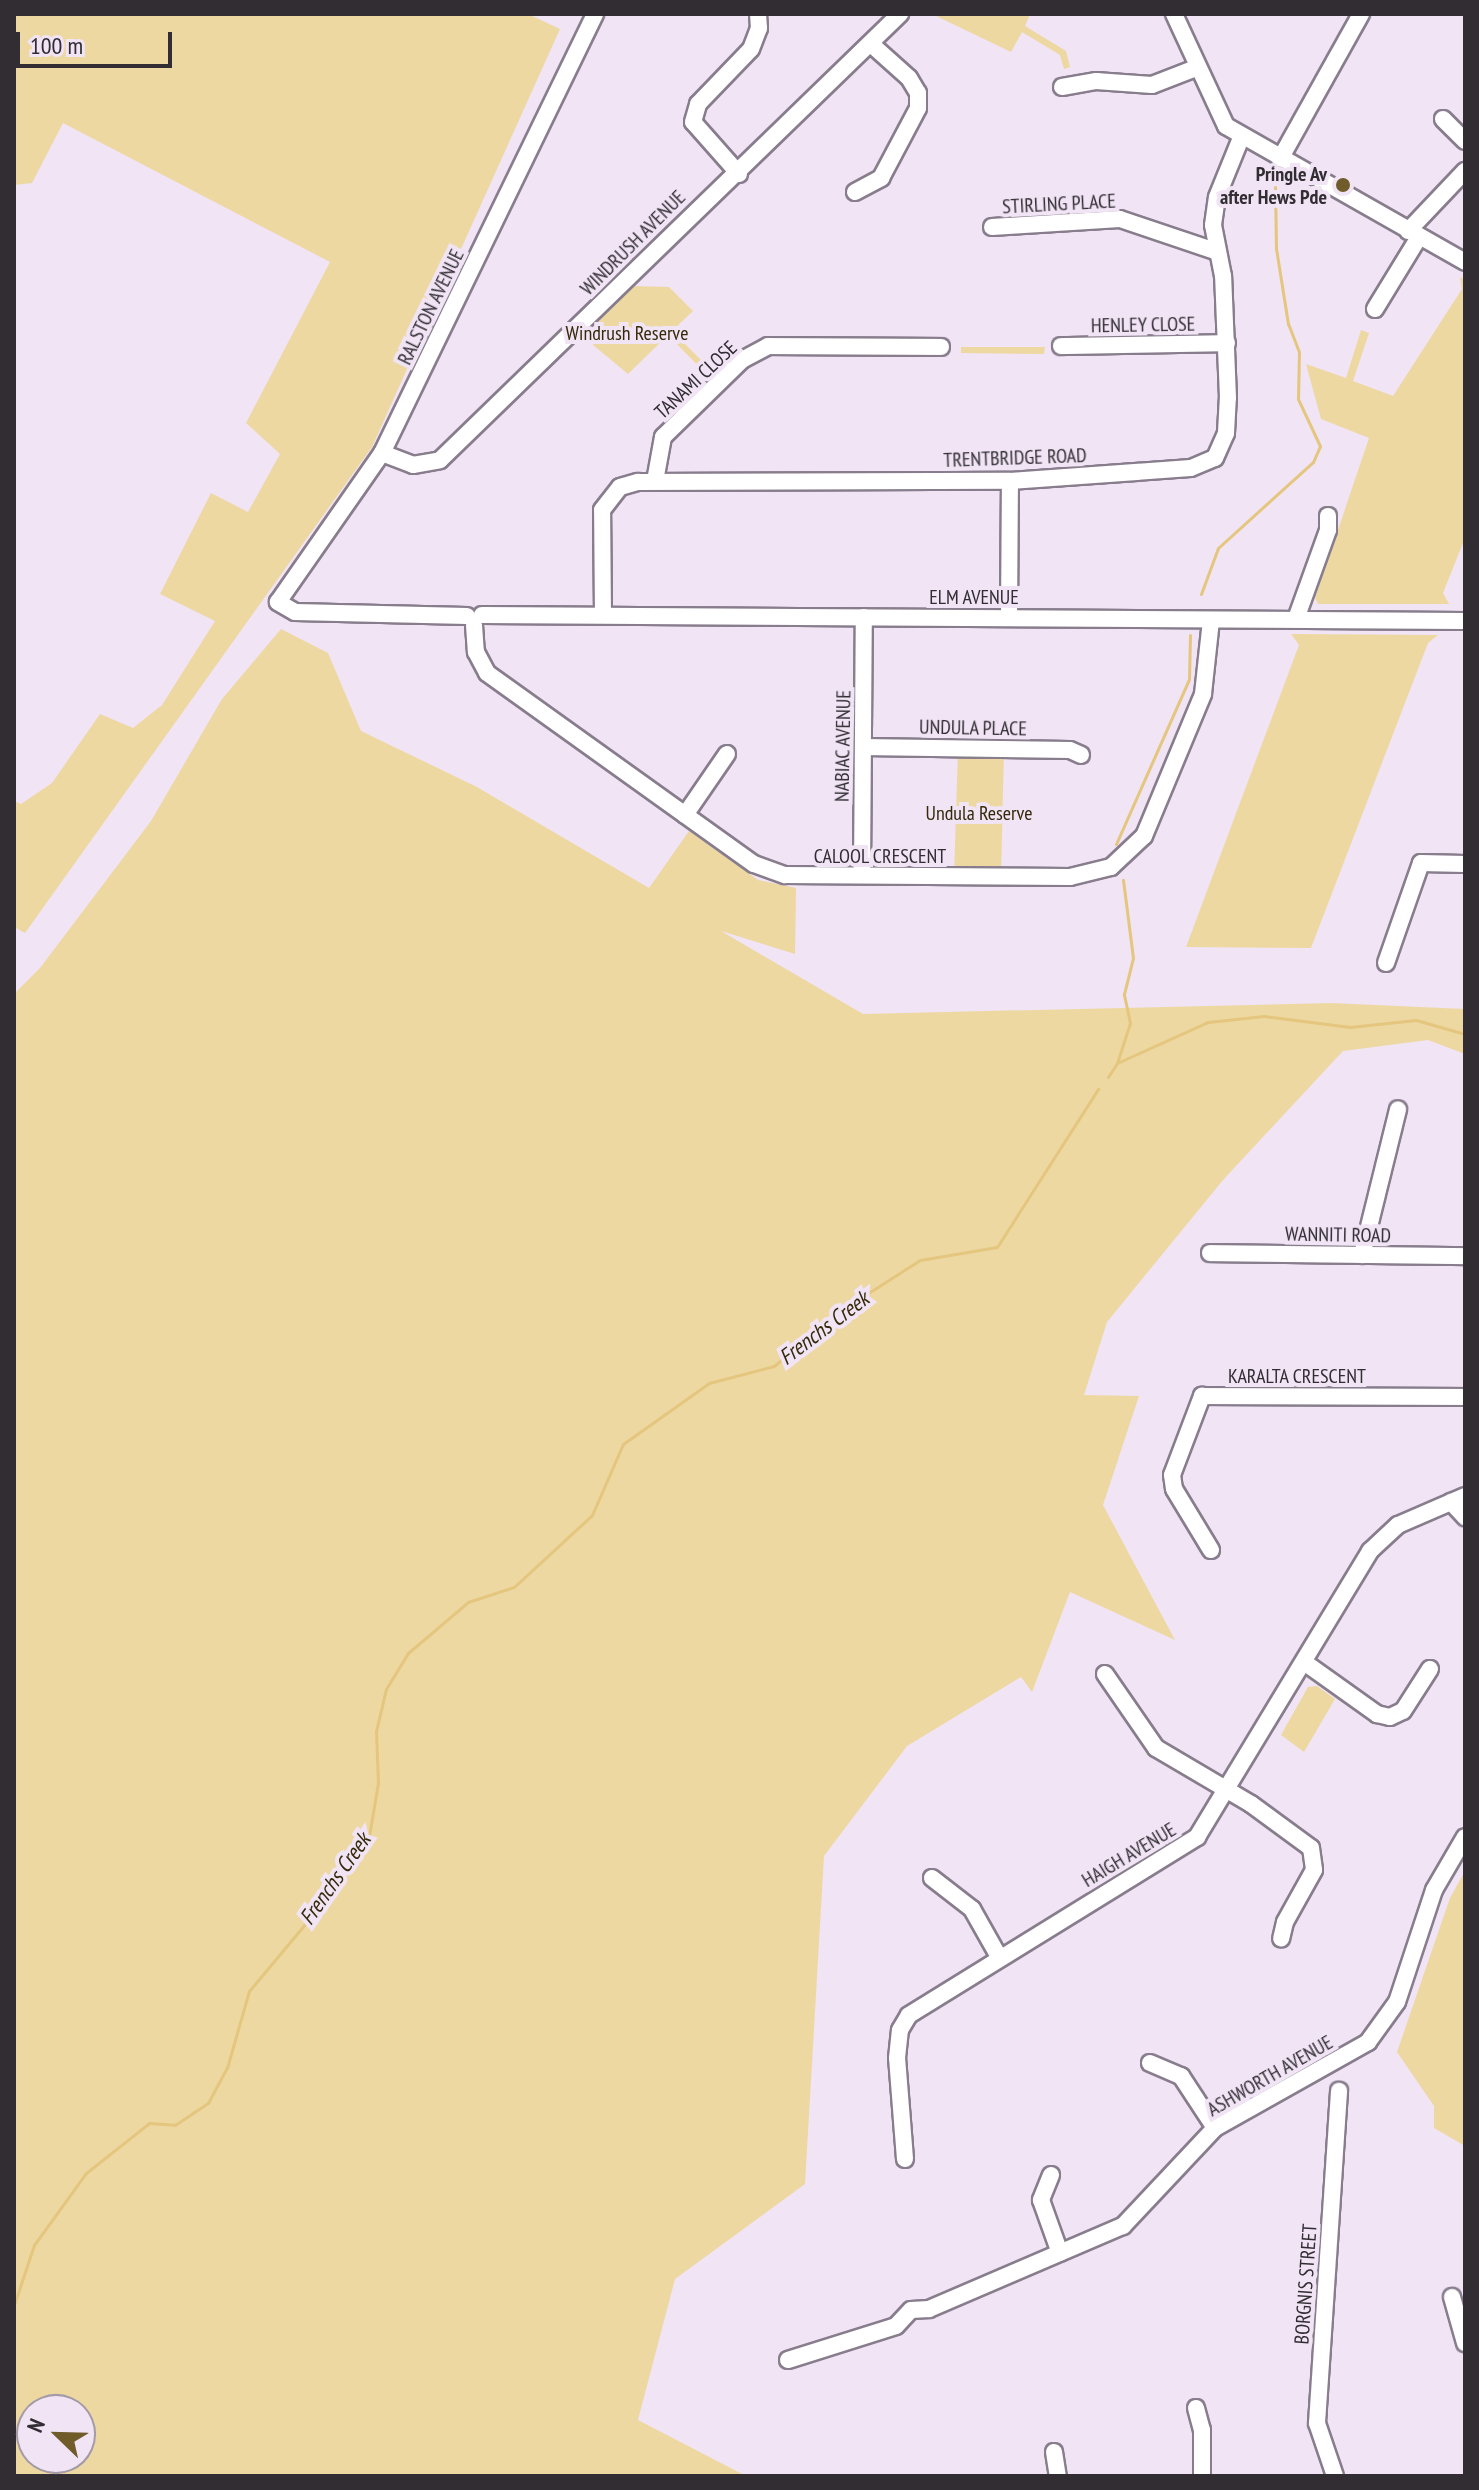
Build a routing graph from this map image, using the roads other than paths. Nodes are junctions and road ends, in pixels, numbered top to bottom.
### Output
1 (595, 14) edge
2 (758, 14) edge
3 (900, 14) edge
4 (1174, 14) edge
5 (1361, 14) edge
6 (871, 44) junction
7 (1196, 68) junction
8 (1062, 87) dead end
9 (1443, 119) dead end
10 (1241, 138) junction
11 (1465, 141) edge
12 (1280, 159) junction
13 (1465, 171) edge
14 (739, 174) junction
15 (855, 192) dead end
16 (992, 227) dead end
17 (1414, 234) junction
18 (1218, 252) junction
19 (1465, 262) edge
20 (1375, 309) dead end
21 (1227, 343) junction
22 (1061, 346) dead end
23 (941, 347) dead end
24 (382, 453) junction
25 (655, 481) junction
26 (1010, 481) junction
27 (1328, 516) dead end
28 (278, 602) joint
29 (603, 615) junction
30 (864, 617) junction
31 (1009, 617) junction
32 (474, 618) junction
33 (1296, 619) junction
34 (1211, 620) junction
35 (1465, 621) edge
36 (863, 747) junction
37 (727, 754) dead end
38 (1081, 755) dead end
39 (685, 815) junction
40 (1465, 864) edge
41 (862, 875) junction
42 (1386, 963) dead end
43 (1398, 1109) dead end
44 (1210, 1253) dead end
45 (1362, 1255) junction
46 (1465, 1256) edge
47 (1465, 1397) edge
48 (1458, 1499) edge
49 (1465, 1517) edge
50 (1211, 1550) dead end
51 (1304, 1662) junction
52 (1430, 1669) dead end
53 (1105, 1674) dead end
54 (1228, 1790) junction
55 (1465, 1837) edge
56 (932, 1878) dead end
57 (1281, 1939) dead end
58 (999, 1957) junction
59 (1150, 2063) dead end
60 (1339, 2091) dead end
61 (1215, 2128) junction
62 (905, 2159) dead end
63 (1051, 2175) dead end
64 (1060, 2253) junction
65 (1452, 2297) dead end
66 (1465, 2343) edge
67 (788, 2360) dead end
68 (1196, 2408) dead end
69 (1054, 2452) dead end
70 (1058, 2476) edge
71 (1202, 2476) edge
72 (1335, 2476) edge

1 - 24 street, RALSTON AVENUE
2 - 14 street
3 - 6 street, WINDRUSH AVENUE
4 - 7 street
5 - 12 street
6 - 14 street, WINDRUSH AVENUE
6 - 15 street
7 - 8 street
7 - 10 street
9 - 11 street
10 - 12 street
10 - 18 street, TRENTBRIDGE ROAD
12 - 17 street
13 - 17 street
14 - 24 street, WINDRUSH AVENUE
16 - 18 street, STIRLING PLACE
17 - 19 street
17 - 20 street
18 - 21 street, TRENTBRIDGE ROAD
21 - 22 street, HENLEY CLOSE
21 - 26 street, TRENTBRIDGE ROAD
23 - 25 street, TANAMI CLOSE
24 - 28 street, RALSTON AVENUE
25 - 26 street, TRENTBRIDGE ROAD
25 - 29 street, TRENTBRIDGE ROAD
26 - 31 street
27 - 33 street
28 - 32 street, ELM AVENUE
29 - 30 street, ELM AVENUE
29 - 32 street, ELM AVENUE
30 - 31 street, ELM AVENUE
30 - 36 street, NABIAC AVENUE
31 - 34 street, ELM AVENUE
32 - 39 street, CALOOL CRESCENT
33 - 34 street, ELM AVENUE
33 - 35 street, ELM AVENUE
34 - 41 street, CALOOL CRESCENT
36 - 38 street, UNDULA PLACE
36 - 41 street, NABIAC AVENUE
37 - 39 street
39 - 41 street, CALOOL CRESCENT
40 - 42 street
43 - 45 street
44 - 45 street, WANNITI ROAD
45 - 46 street, WANNITI ROAD
47 - 50 street, KARALTA CRESCENT
48 - 49 street
48 - 51 street, HAIGH AVENUE
51 - 52 street
51 - 54 street, HAIGH AVENUE
53 - 54 street
54 - 57 street
54 - 58 street, HAIGH AVENUE
55 - 61 street, ASHWORTH AVENUE
56 - 58 street
58 - 62 street, HAIGH AVENUE
59 - 61 street
60 - 72 street, BORGNIS STREET
61 - 64 street, ASHWORTH AVENUE
63 - 64 street
64 - 67 street, ASHWORTH AVENUE
65 - 66 street
68 - 71 street
69 - 70 street

